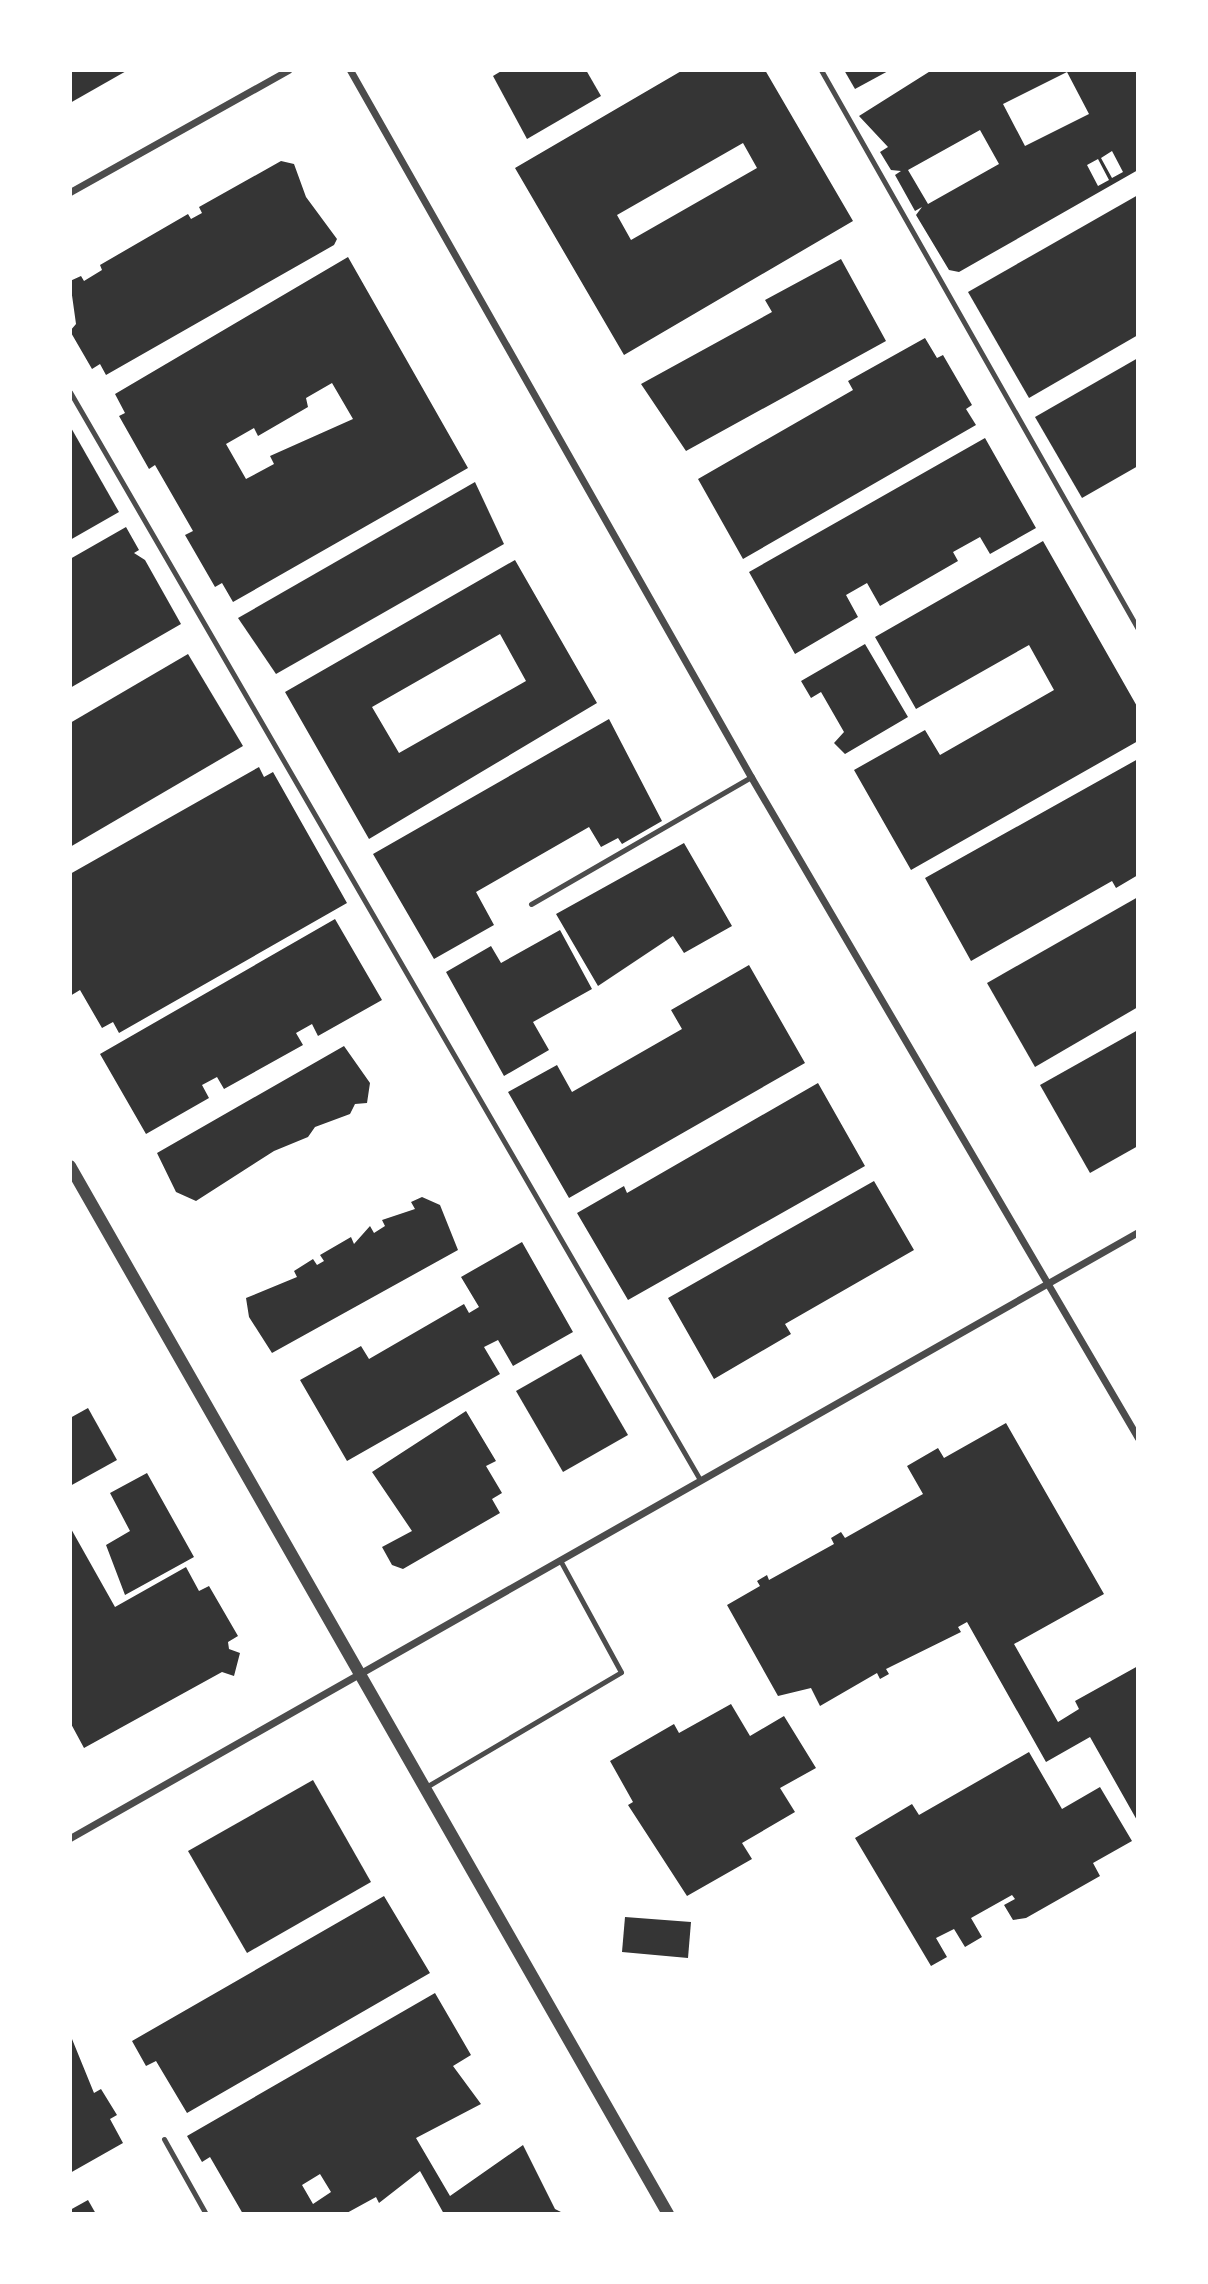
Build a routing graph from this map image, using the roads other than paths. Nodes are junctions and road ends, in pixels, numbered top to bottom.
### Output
1 (288, 70) edge
2 (350, 70) edge
3 (821, 70) edge
4 (70, 192) edge
5 (70, 392) edge
6 (1138, 629) edge
7 (751, 776) junction
8 (531, 904) dead end
9 (70, 1166) edge
10 (1138, 1232) edge
11 (1048, 1285) junction
12 (1138, 1438) edge
13 (699, 1478) junction
14 (560, 1560) junction
15 (363, 1675) junction
16 (426, 1787) junction
17 (70, 1838) edge
18 (164, 2139) dead end
19 (206, 2214) edge
20 (668, 2214) edge

1 - 4 street
2 - 7 street
3 - 6 lane
5 - 13 lane
7 - 8 lane
7 - 11 street
9 - 15 street
10 - 11 street
11 - 12 street
11 - 13 street
13 - 14 street
14 - 15 street
14 - 16 lane
15 - 16 street
15 - 17 street
16 - 20 street
18 - 19 lane

